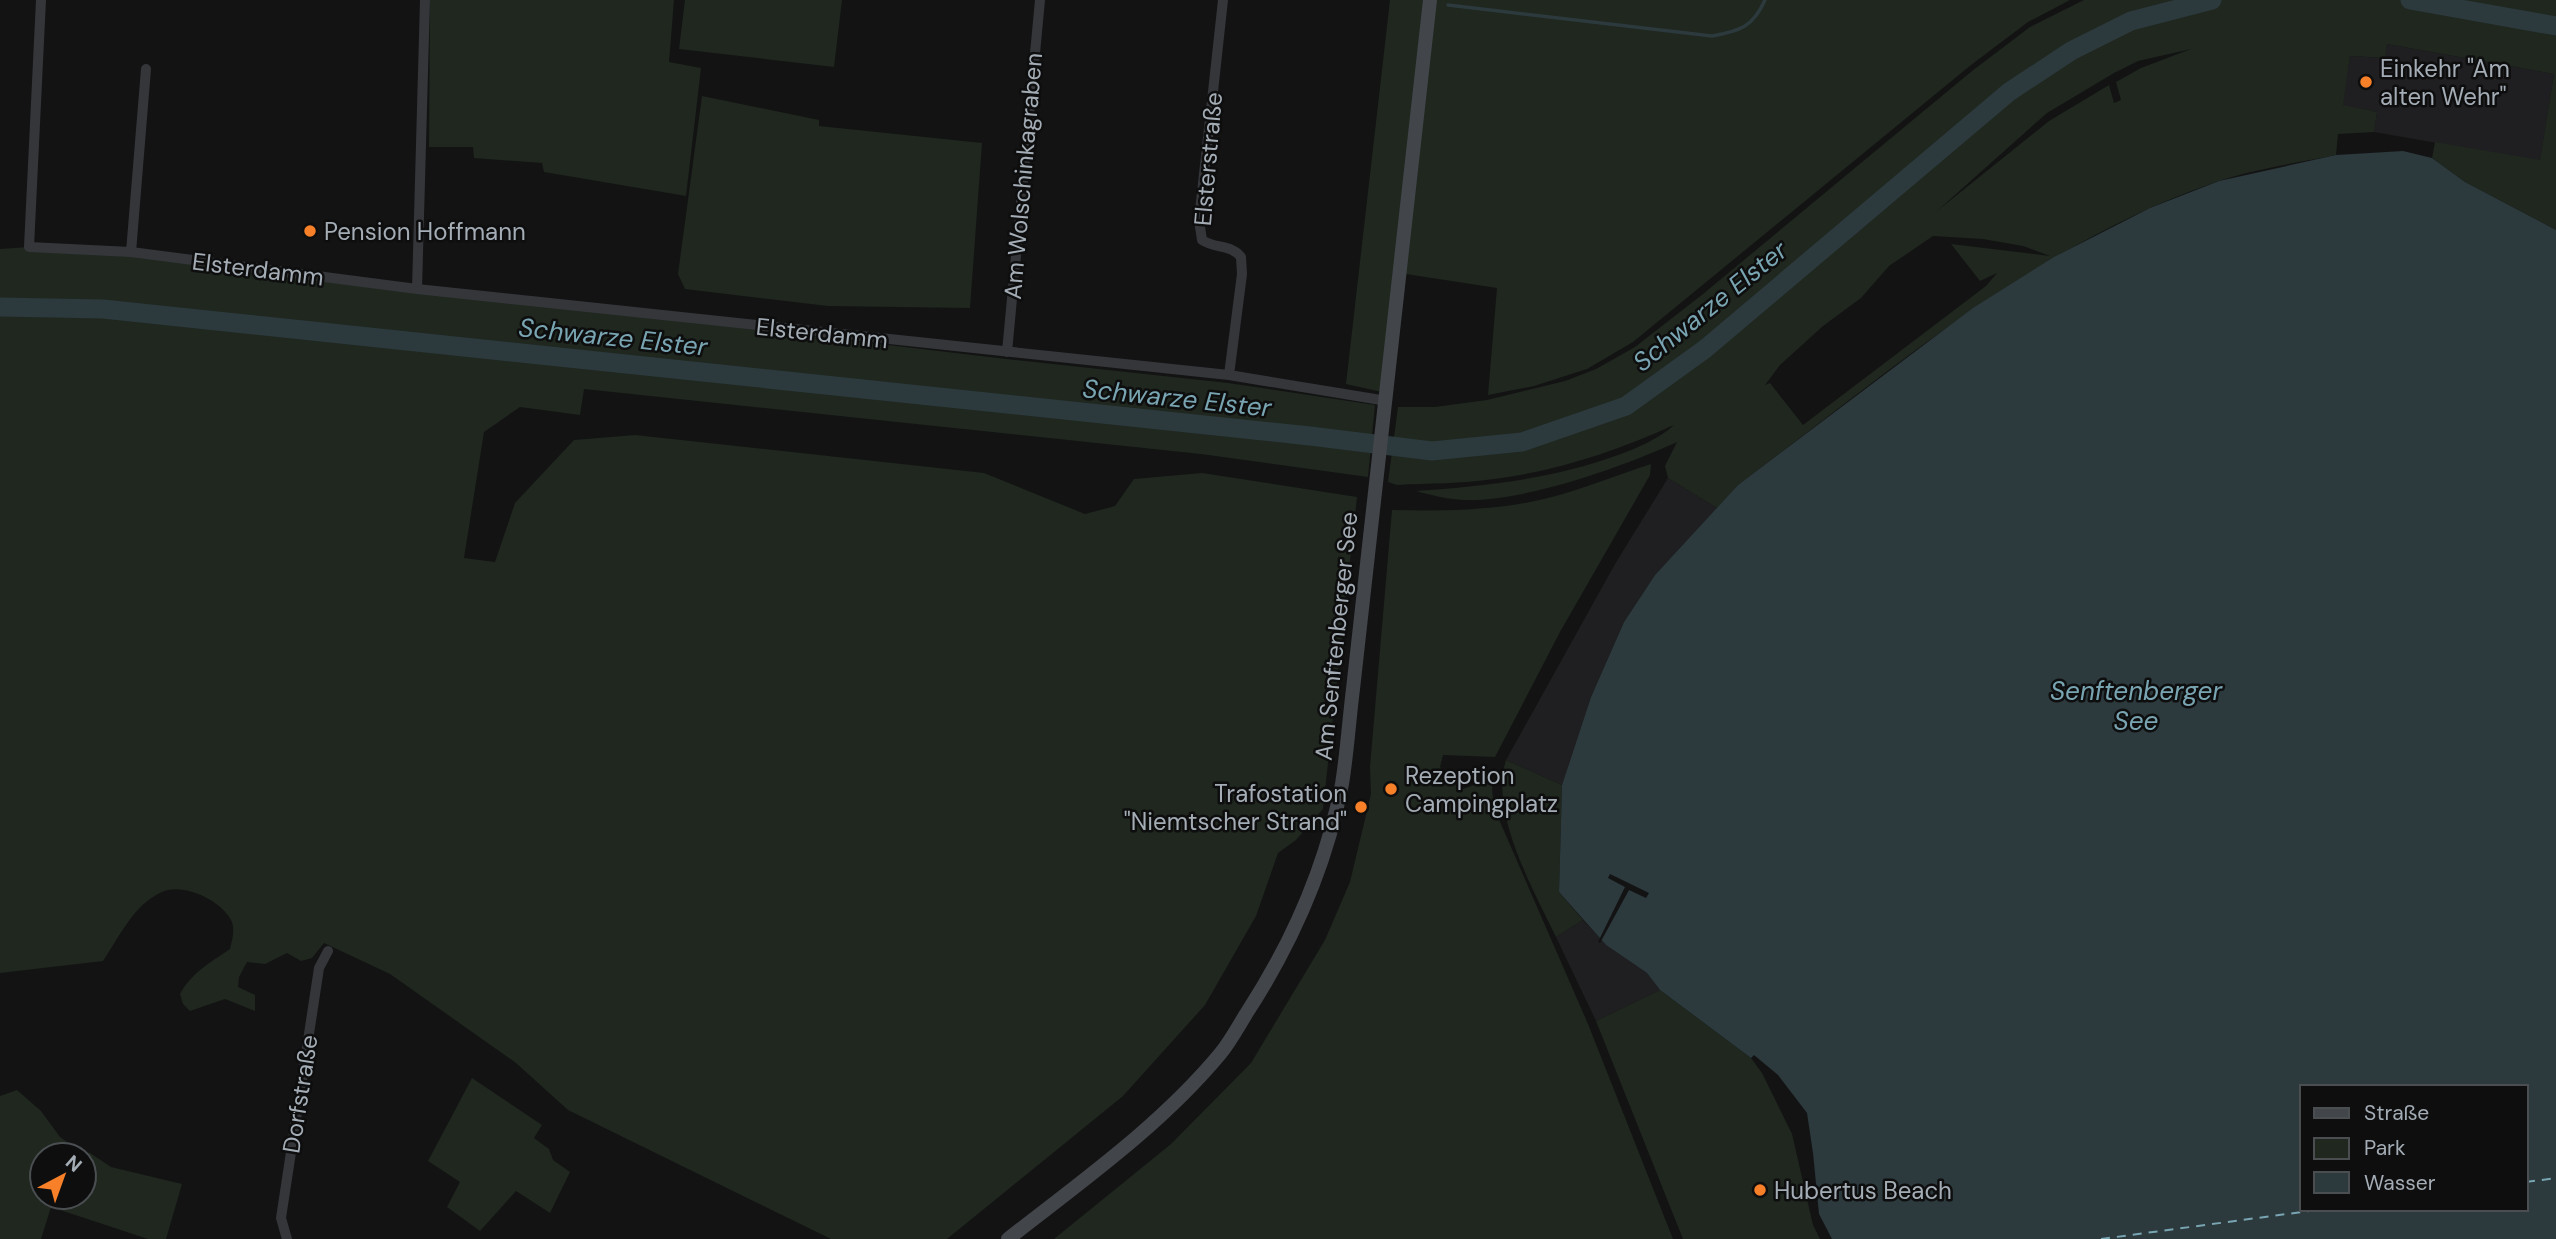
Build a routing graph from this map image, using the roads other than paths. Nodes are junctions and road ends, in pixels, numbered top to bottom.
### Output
1 (41, 0) edge
2 (425, 0) edge
3 (1040, 0) edge
4 (1223, 0) edge
5 (1430, 0) edge
6 (146, 69) dead end
7 (131, 252) junction
8 (417, 289) junction
9 (1007, 352) junction
10 (1229, 375) junction
11 (1385, 409) junction
12 (328, 951) dead end
13 (1014, 1237) edge
14 (288, 1239) edge

1 - 7 street, Elsterdamm
2 - 8 street
3 - 9 street, Am Wolschinkagraben
4 - 10 street, Elsterstraße
5 - 11 street, Am Senftenberger See
6 - 7 street
7 - 8 street, Elsterdamm
8 - 9 street, Elsterdamm
9 - 10 street, Elsterdamm
10 - 11 street, Elsterdamm
11 - 13 street, Am Senftenberger See
12 - 14 street, Dorfstraße

